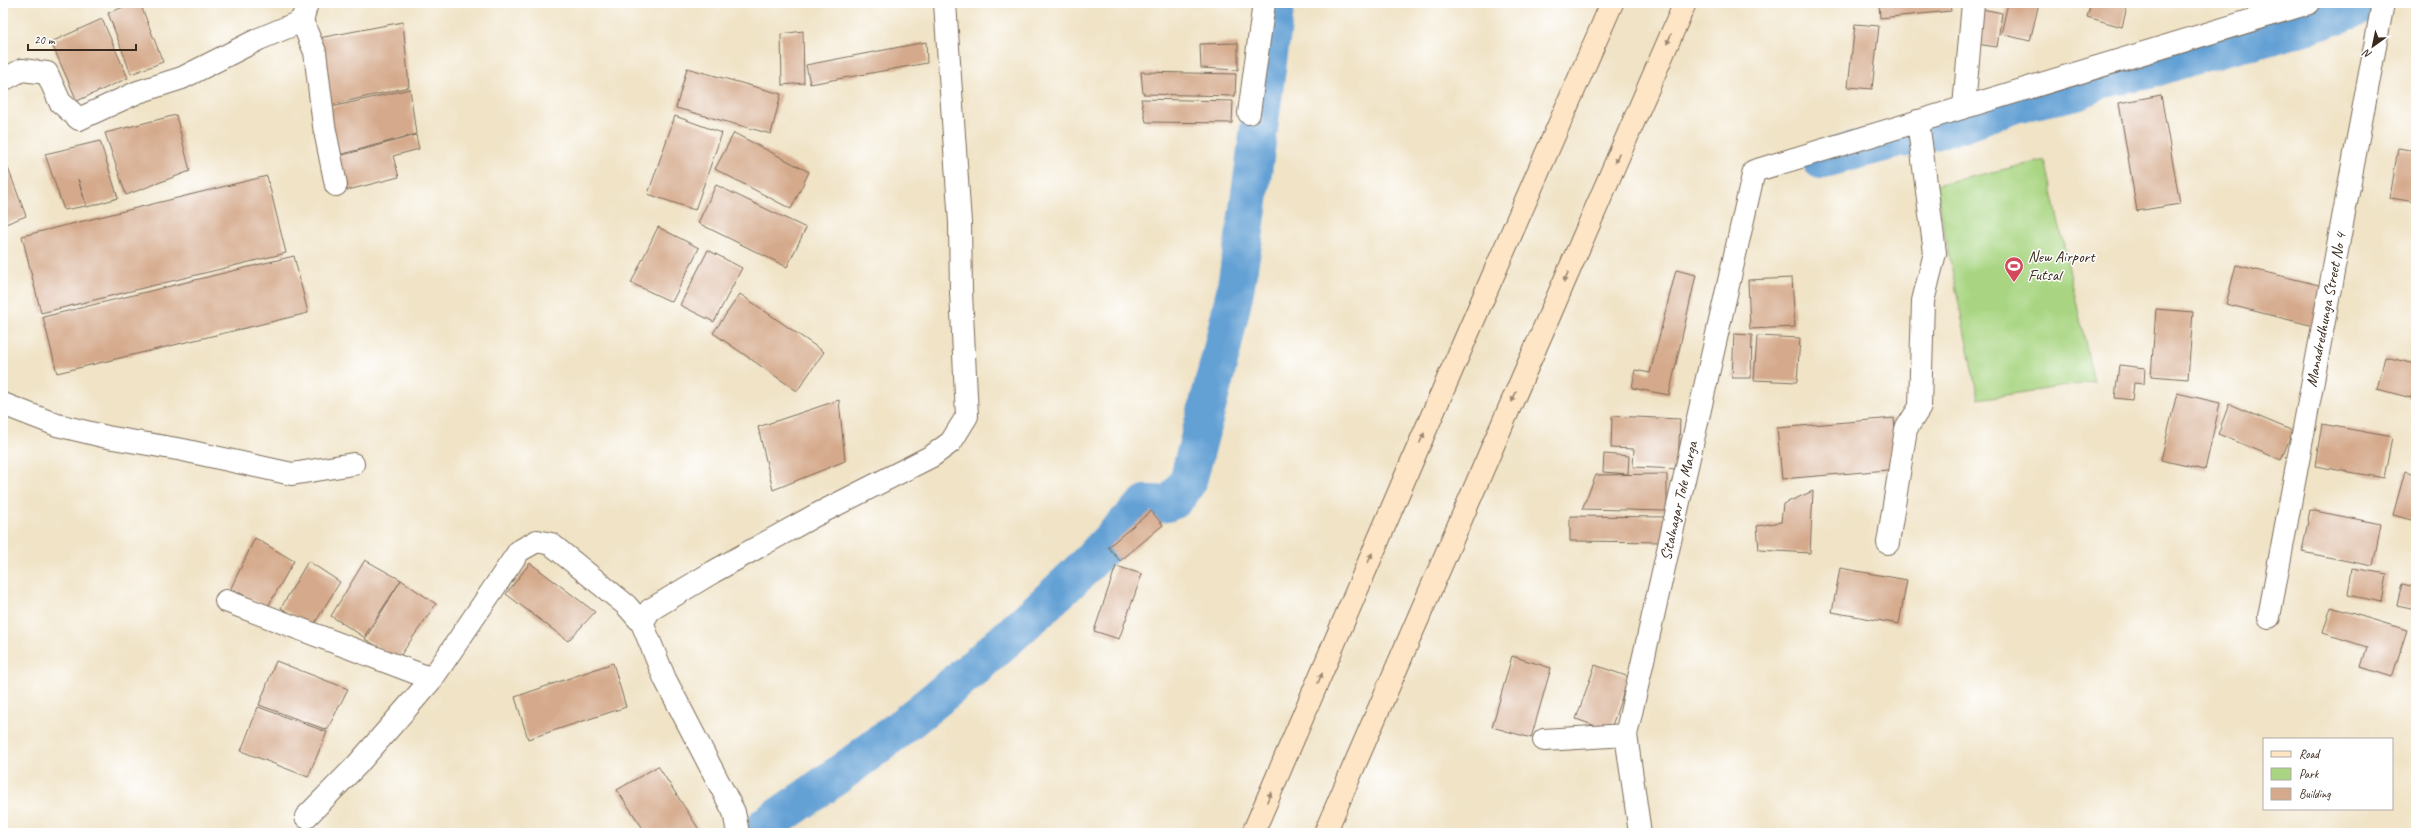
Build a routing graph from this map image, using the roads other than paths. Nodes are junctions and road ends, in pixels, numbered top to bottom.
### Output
1 (945, 3) edge
2 (1264, 3) edge
3 (1612, 3) edge
4 (1684, 3) edge
5 (1973, 3) edge
6 (2309, 3) edge
7 (2383, 3) edge
8 (305, 12) edge
9 (3, 80) edge
10 (1964, 107) junction
11 (1249, 113) dead end
12 (1918, 121) junction
13 (336, 185) dead end
14 (3, 404) edge
15 (353, 464) dead end
16 (1888, 544) dead end
17 (226, 601) dead end
18 (2269, 617) dead end
19 (642, 623) junction
20 (432, 679) junction
21 (1626, 735) junction
22 (1544, 740) dead end
23 (306, 817) dead end
24 (738, 833) edge
25 (1253, 833) edge
26 (1325, 833) edge
27 (1640, 833) edge

1 - 19 street
2 - 11 street
25 -> 3 street
4 -> 26 street
5 - 10 street
6 - 10 street
7 - 18 street, Manadredhunga Street No 4
8 - 9 street
8 - 13 street
10 - 12 street
12 - 16 street
12 - 21 street, Sitalnagar Tole Marga
14 - 15 street
17 - 20 street
19 - 20 street
19 - 24 street
20 - 23 street
21 - 22 street
21 - 27 street, Sitalnagar Tole Marga

